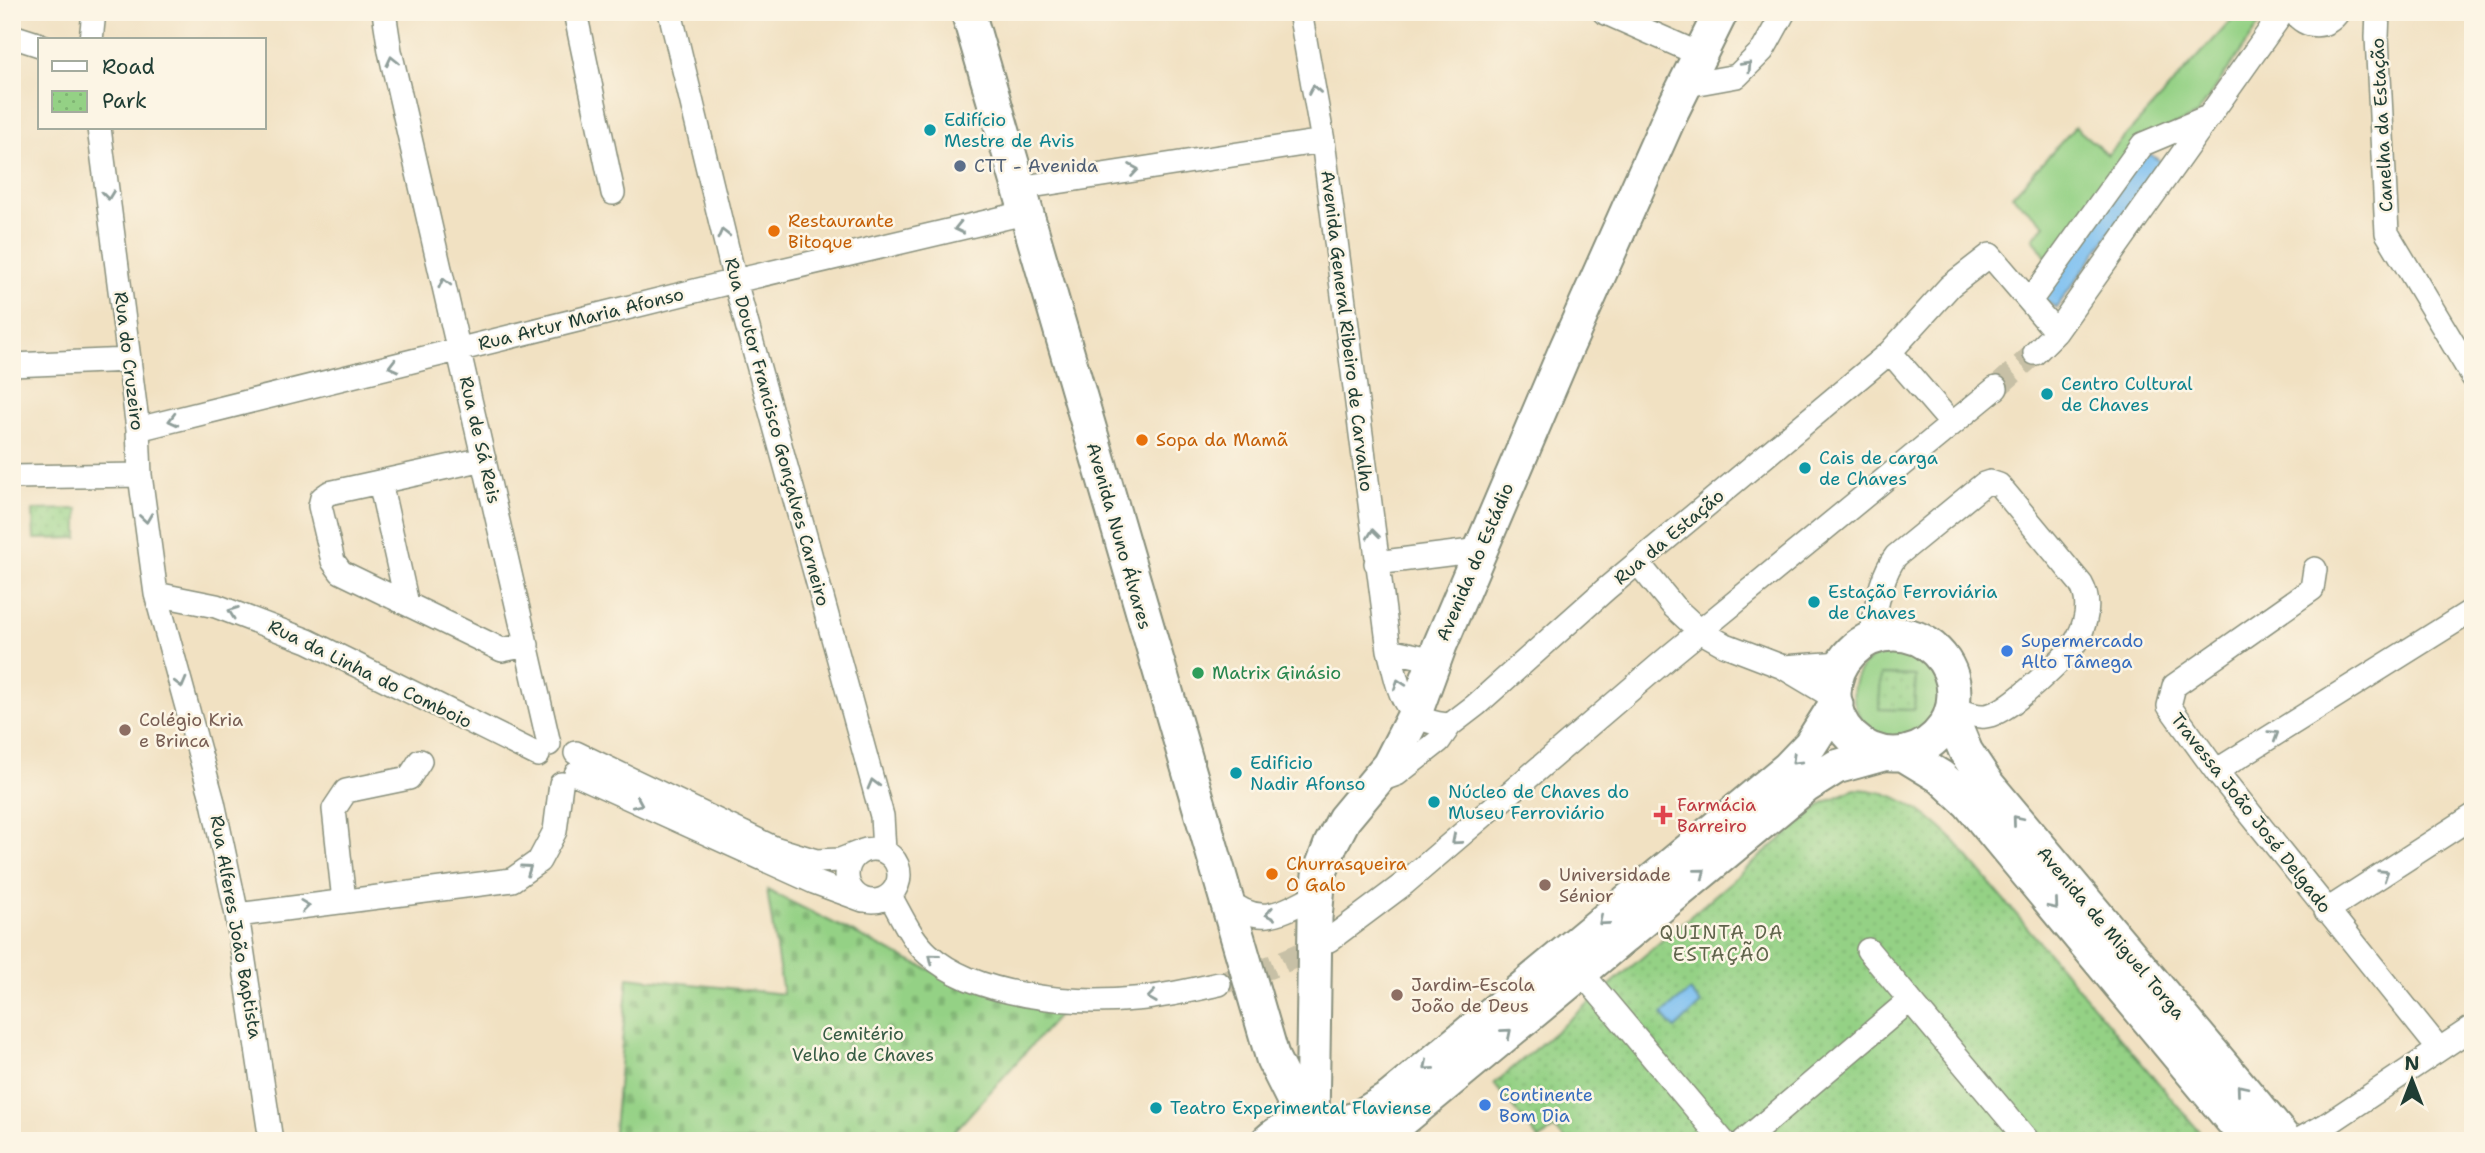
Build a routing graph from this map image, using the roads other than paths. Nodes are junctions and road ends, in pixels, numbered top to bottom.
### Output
1 (94, 12) edge
2 (384, 12) edge
3 (575, 12) edge
4 (670, 12) edge
5 (968, 12) edge
6 (1300, 12) edge
7 (1604, 12) edge
8 (1721, 12) edge
9 (1783, 12) edge
10 (2283, 12) edge
11 (2294, 12) edge
12 (2338, 12) edge
13 (2378, 15) edge
14 (12, 36) edge
15 (91, 38) edge
16 (38, 45) edge
17 (1701, 55) junction
18 (1687, 85) junction
19 (2212, 114) junction
20 (99, 130) edge
21 (1323, 141) junction
22 (613, 193) dead end
23 (1021, 200) junction
24 (734, 281) junction
25 (2030, 301) junction
26 (2056, 332) junction
27 (460, 349) junction
28 (1890, 352) junction
29 (2035, 353) tunnel mouth
30 (129, 360) junction
31 (12, 365) edge
32 (2473, 377) edge
33 (1996, 388) tunnel mouth
34 (1952, 424) junction
35 (138, 429) junction
36 (484, 459) junction
37 (140, 475) junction
38 (12, 477) edge
39 (380, 482) junction
40 (1480, 550) junction
41 (1376, 563) junction
42 (1638, 563) junction
43 (2315, 569) dead end
44 (156, 594) junction
45 (407, 604) junction
46 (2473, 610) edge
47 (1700, 631) junction
48 (1869, 640) junction
49 (527, 645) junction
50 (1388, 650) junction
51 (1435, 660) junction
52 (1842, 663) junction
53 (1783, 667) junction
54 (1835, 701) junction
55 (1952, 712) junction
56 (1414, 716) junction
57 (1450, 725) junction
58 (544, 750) junction
59 (1893, 754) junction
60 (421, 761) dead end
61 (571, 770) junction
62 (2216, 771) junction
63 (1377, 781) junction
64 (2473, 816) edge
65 (874, 851) junction
66 (1316, 895) junction
67 (890, 896) junction
68 (1226, 899) junction
69 (863, 900) junction
70 (344, 901) junction
71 (2326, 911) junction
72 (237, 915) junction
73 (1329, 940) tunnel mouth
74 (1868, 950) dead end
75 (1581, 972) junction
76 (1219, 984) tunnel mouth
77 (1910, 1000) junction
78 (2473, 1027) edge
79 (2439, 1049) junction
80 (1304, 1132) edge
81 (271, 1141) edge
82 (1380, 1141) edge
83 (1723, 1141) edge
84 (1744, 1141) edge
85 (2028, 1141) edge
86 (2249, 1141) edge
87 (2286, 1141) edge
88 (2297, 1141) edge

1 - 15 street
27 -> 2 street, Rua de Sá Reis
3 - 22 street
24 -> 4 street, Rua Doutor Francisco Gonçalves Carneiro
5 - 23 main road, Avenida Nuno Álvares
21 -> 6 street, Avenida General Ribeiro de Carvalho
7 - 17 street
8 - 17 main road, Avenida do Estádio
18 -> 9 street
10 - 19 street
11 - 12 street
13 - 32 street, Canelha da Estação
14 - 16 street
17 - 18 main road, Avenida do Estádio
18 - 40 main road, Avenida do Estádio
19 - 25 street
19 - 26 street
20 -> 30 street, Rua do Cruzeiro
23 -> 21 street, Rua Artur Maria Afonso
41 -> 21 street, Avenida General Ribeiro de Carvalho
23 -> 24 street, Rua Artur Maria Afonso
23 - 68 main road, Avenida Nuno Álvares
24 - 27 street, Rua Artur Maria Afonso
65 -> 24 street, Rua Doutor Francisco Gonçalves Carneiro
25 - 26 street
25 - 28 street, Rua da Estação
26 - 29 street
27 -> 35 street, Rua Artur Maria Afonso
27 - 36 street, Rua de Sá Reis
28 - 34 street
28 - 42 street, Rua da Estação
30 - 31 street
30 - 35 street, Rua do Cruzeiro
33 - 34 street
34 - 47 street
35 - 37 street, Rua do Cruzeiro
36 - 39 street
36 - 49 street, Rua de Sá Reis
37 - 38 street
37 -> 44 street, Rua do Cruzeiro
39 - 45 street
39 - 45 street
40 - 41 street
40 - 51 main road, Avenida do Estádio
41 - 50 street, Avenida General Ribeiro de Carvalho
42 - 47 street
42 - 57 street, Rua da Estação
43 - 62 street, Travessa João José Delgado
58 -> 44 street, Rua da Linha do Comboio
44 -> 72 street, Rua Alferes João Baptista
45 - 49 street
62 -> 46 street
47 - 53 street
47 -> 73 street
48 - 52 main road
48 - 55 main road
48 - 55 street
49 - 58 street, Rua de Sá Reis
50 - 51 street
56 -> 50 street, Avenida General Ribeiro de Carvalho
51 - 56 main road, Avenida do Estádio
52 - 53 street
52 - 54 main road
53 - 54 street
54 - 59 main road
54 -> 80 main road
55 - 59 main road
87 -> 55 main road, Avenida de Miguel Torga
56 - 57 street
56 - 63 main road, Avenida do Estádio
57 - 63 street, Rua da Estação
58 - 61 street, Rua da Linha do Comboio
58 - 61 street, Rua de Sá Reis
75 -> 59 main road
59 -> 86 main road, Avenida de Miguel Torga
60 - 70 street
61 - 65 street
61 -> 69 street
70 -> 61 street
62 - 71 street, Travessa João José Delgado
63 - 66 main road, Avenida do Estádio
71 -> 64 street
65 - 67 street
65 - 69 street
66 -> 68 street
66 - 80 main road, Avenida do Estádio
67 - 69 street
76 -> 67 street
68 - 80 main road, Avenida Nuno Álvares
72 -> 70 street
71 - 79 street, Travessa João José Delgado
72 - 81 street, Rua Alferes João Baptista
74 - 77 street
82 -> 75 main road
75 - 83 street
77 - 84 street
77 - 85 street
78 - 79 street
79 - 88 street

